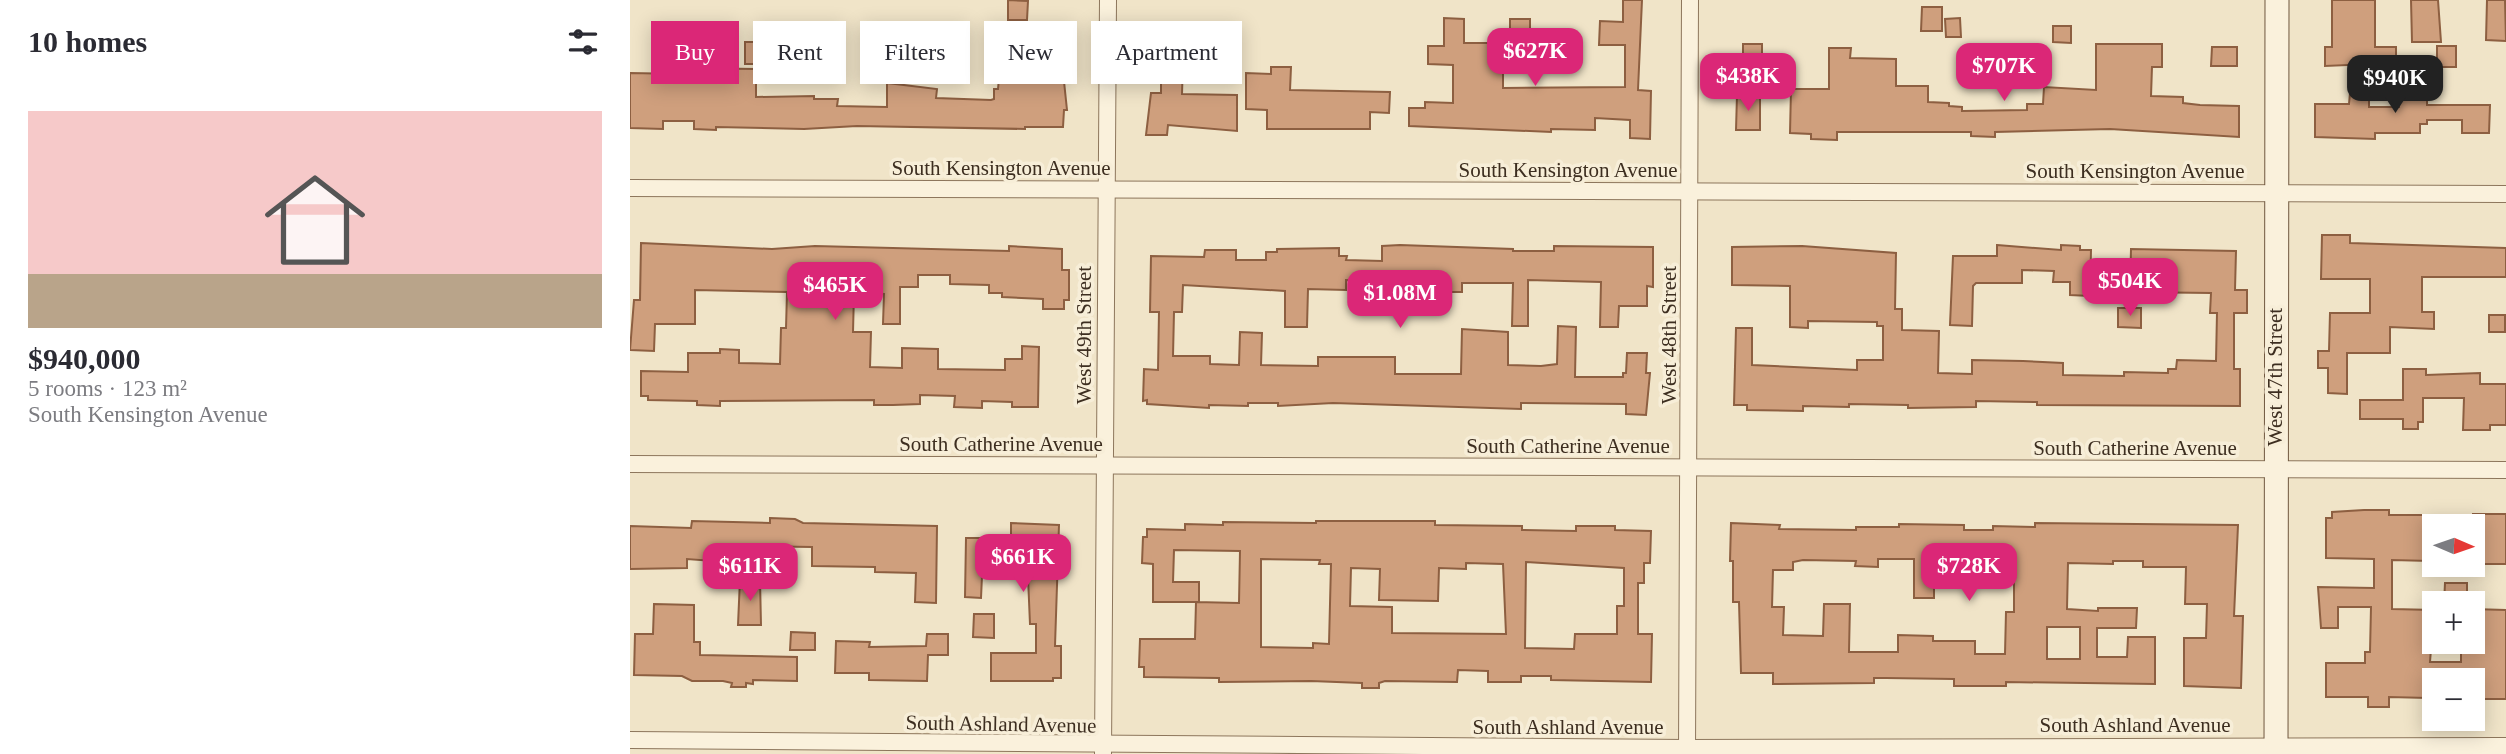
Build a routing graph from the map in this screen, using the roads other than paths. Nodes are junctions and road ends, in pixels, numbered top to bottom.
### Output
1 (1108, 0) edge
2 (1690, 0) edge
3 (2277, 0) edge
4 (630, 188) edge
5 (1107, 190) junction
6 (1690, 191) junction
7 (2276, 193) junction
8 (2506, 194) edge
9 (630, 464) edge
10 (1105, 465) junction
11 (1690, 467) junction
12 (2275, 469) junction
13 (2506, 470) edge
14 (630, 740) edge
15 (2506, 746) edge
16 (2276, 749) edge
17 (1103, 750) edge
18 (1687, 751) edge

1 - 5 street, West 49th Street
2 - 6 street, West 48th Street
3 - 7 main road, West 47th Street
4 - 5 street, South Kensington Avenue
5 - 6 street, South Kensington Avenue
5 - 10 street, West 49th Street
6 - 7 street, South Kensington Avenue
6 - 11 street, West 48th Street
7 - 8 street, South Kensington Avenue
7 - 12 main road, West 47th Street
9 - 10 street, South Catherine Avenue
10 - 11 street, South Catherine Avenue
10 - 17 street, West 49th Street
11 - 12 street, South Catherine Avenue
11 - 18 street, West 48th Street
12 - 13 street, South Catherine Avenue
12 - 16 main road, West 47th Street
14 - 17 street, South Ashland Avenue
15 - 16 street, South Ashland Avenue
16 - 18 street, South Ashland Avenue
17 - 18 street, South Ashland Avenue

